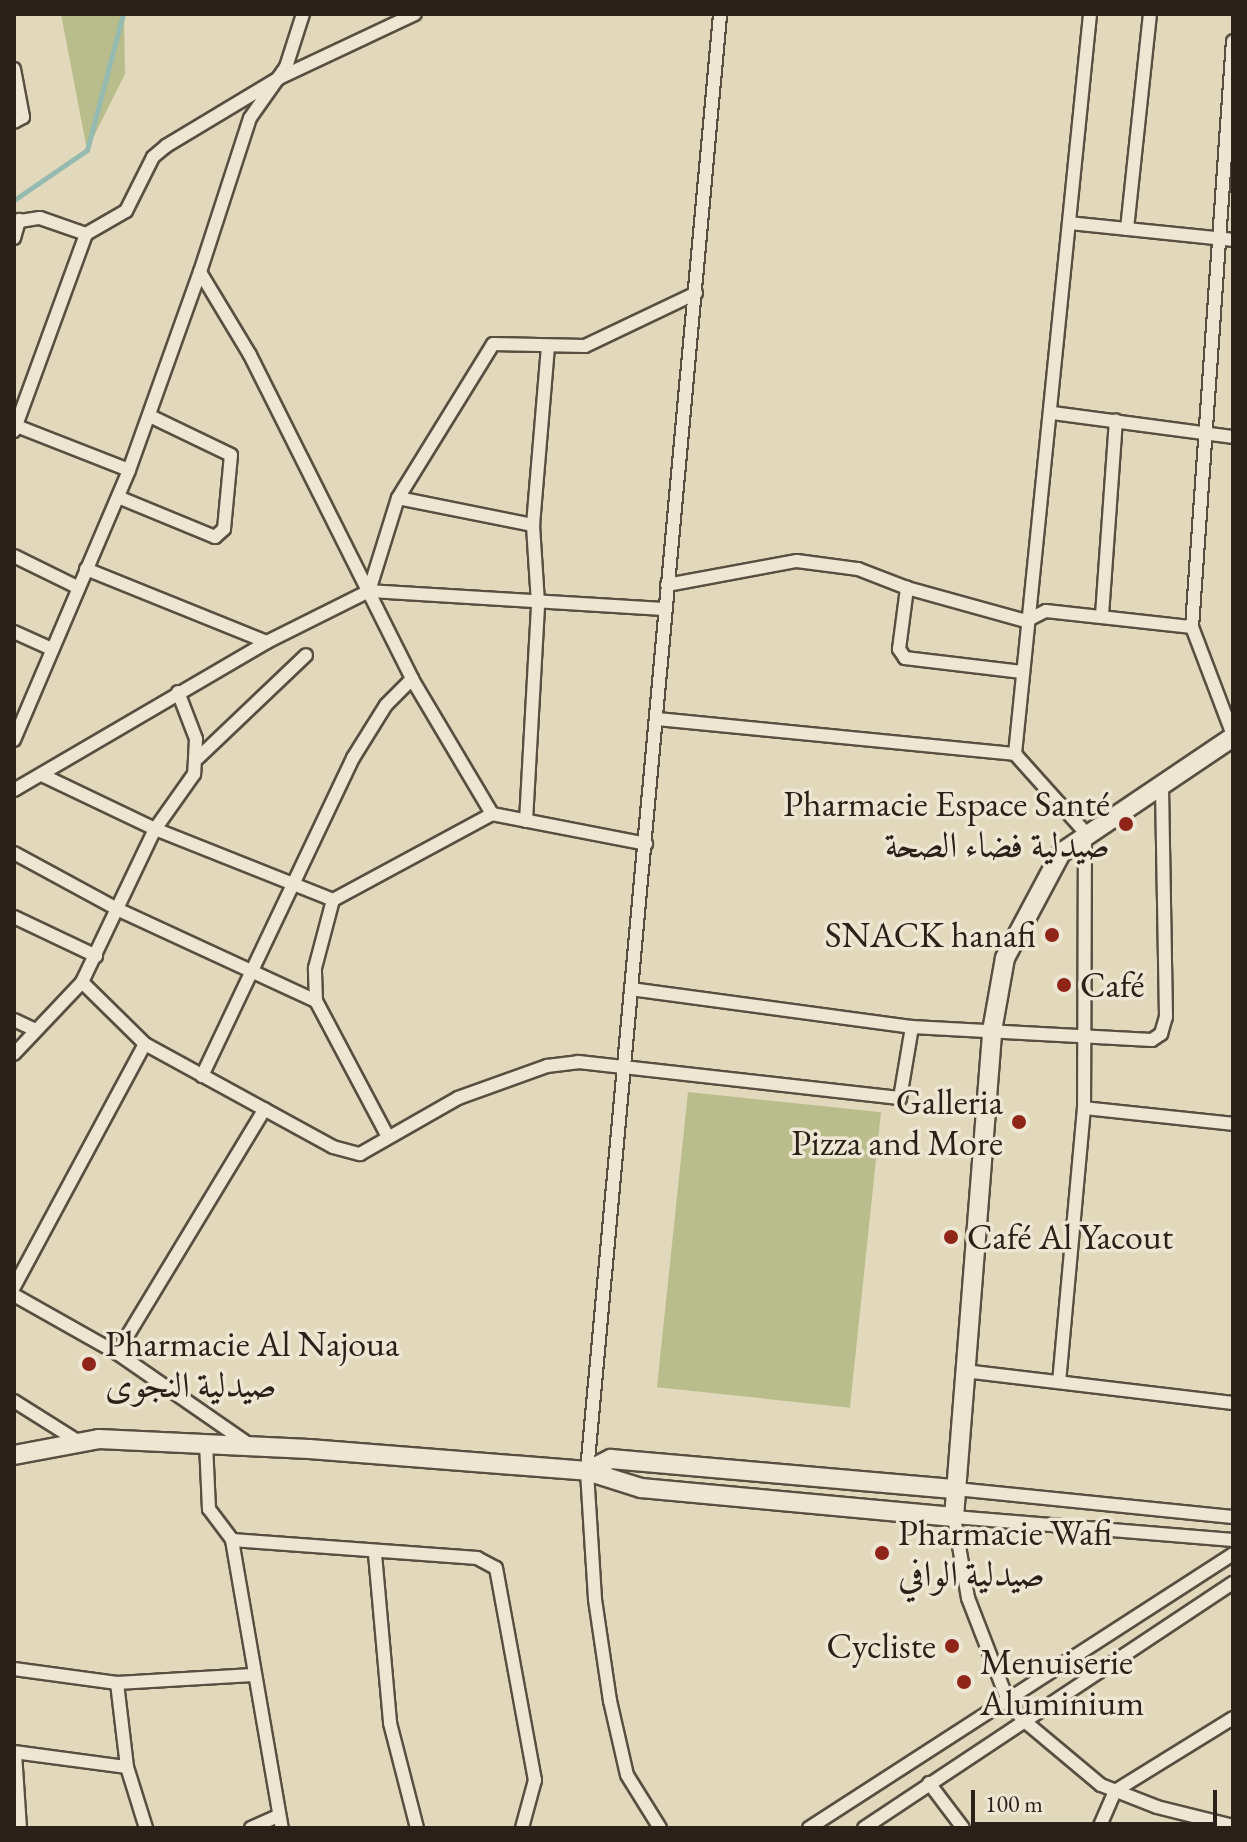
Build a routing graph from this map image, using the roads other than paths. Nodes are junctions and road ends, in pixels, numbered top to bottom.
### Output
1 (303, 14) edge
2 (415, 14) edge
3 (720, 14) edge
4 (1090, 14) edge
5 (1150, 14) edge
6 (1233, 41) edge
7 (14, 69) edge
8 (279, 78) junction
9 (14, 122) edge
10 (17, 221) edge
11 (1069, 223) junction
12 (1127, 229) junction
13 (86, 234) junction
14 (14, 238) edge
15 (1216, 239) junction
16 (1233, 240) edge
17 (200, 272) junction
18 (696, 293) junction
19 (548, 346) junction
20 (1053, 413) junction
21 (150, 416) junction
22 (1116, 421) junction
23 (15, 427) edge
24 (1210, 434) junction
25 (1233, 437) edge
26 (129, 470) junction
27 (118, 497) junction
28 (398, 498) junction
29 (533, 525) junction
30 (14, 556) edge
31 (86, 569) junction
32 (667, 585) junction
33 (77, 587) junction
34 (907, 588) junction
35 (369, 591) junction
36 (538, 603) junction
37 (665, 609) junction
38 (1102, 615) junction
39 (1026, 621) junction
40 (1192, 627) junction
41 (14, 632) edge
42 (267, 642) junction
43 (52, 649) junction
44 (306, 655) dead end
45 (1022, 672) junction
46 (412, 679) junction
47 (178, 692) junction
48 (19, 712) edge
49 (658, 719) junction
50 (1233, 736) edge
51 (14, 740) edge
52 (1015, 754) junction
53 (198, 758) junction
54 (42, 775) junction
55 (1162, 782) junction
56 (14, 790) edge
57 (492, 814) junction
58 (526, 821) junction
59 (155, 829) junction
60 (1085, 832) junction
61 (646, 844) junction
62 (14, 853) edge
63 (294, 881) junction
64 (333, 900) junction
65 (119, 910) junction
66 (14, 917) edge
67 (96, 956) junction
68 (251, 972) junction
69 (82, 982) junction
70 (631, 989) junction
71 (316, 1001) junction
72 (14, 1020) edge
73 (912, 1027) junction
74 (35, 1030) junction
75 (992, 1031) junction
76 (1081, 1038) junction
77 (145, 1044) junction
78 (14, 1054) edge
79 (620, 1064) junction
80 (202, 1076) junction
81 (1084, 1108) junction
82 (265, 1109) junction
83 (1233, 1124) edge
84 (387, 1135) junction
85 (14, 1287) edge
86 (14, 1295) edge
87 (117, 1353) junction
88 (964, 1371) junction
89 (1059, 1382) junction
90 (14, 1401) edge
91 (1233, 1403) edge
92 (79, 1442) junction
93 (206, 1443) junction
94 (250, 1445) junction
95 (14, 1455) edge
96 (587, 1471) junction
97 (956, 1489) junction
98 (954, 1517) junction
99 (1233, 1517) edge
100 (1205, 1539) junction
101 (232, 1540) junction
102 (1233, 1540) edge
103 (375, 1554) junction
104 (1233, 1554) edge
105 (1212, 1563) junction
106 (1233, 1583) edge
107 (14, 1669) edge
108 (253, 1675) junction
109 (117, 1683) junction
110 (1006, 1696) junction
111 (1233, 1718) edge
112 (1022, 1719) junction
113 (15, 1752) edge
114 (127, 1767) junction
115 (929, 1783) junction
116 (1115, 1791) junction
117 (280, 1822) edge
118 (1233, 1826) edge
119 (20, 1828) edge
120 (146, 1828) edge
121 (251, 1828) edge
122 (417, 1828) edge
123 (522, 1828) edge
124 (660, 1828) edge
125 (809, 1828) edge
126 (864, 1828) edge
127 (963, 1828) edge
128 (1099, 1828) edge

1 - 8 street
2 - 8 street
3 - 18 street
4 - 11 street
5 - 12 street
6 - 15 street
7 - 9 street
8 - 13 street
8 - 17 street
10 - 13 street
10 - 14 street
11 - 12 street
11 - 20 street
12 - 15 street
13 - 23 street
15 - 16 street
15 - 24 street
17 - 21 street
17 - 35 street
18 - 19 street
18 - 32 street
19 - 28 street
19 - 29 street
20 - 22 street
20 - 39 street
21 - 26 street
21 - 27 street
22 - 24 street
22 - 38 street
23 - 26 street
24 - 25 street
24 - 40 street
26 - 27 street
27 - 31 street
28 - 29 street
28 - 35 street
29 - 36 street
30 - 33 street
31 - 33 street
31 - 42 street
32 - 34 street
32 - 37 street
33 - 43 street
34 - 39 street
34 - 45 street
35 - 36 street
35 - 42 street
35 - 46 street
36 - 37 street
36 - 58 street
37 - 49 street
38 - 39 street
38 - 40 street
39 - 45 street
40 - 50 street
41 - 43 street
42 - 47 street
43 - 48 street
44 - 53 street
45 - 52 street
46 - 57 street
46 - 63 street
47 - 53 street
47 - 54 street
48 - 51 street
49 - 52 street
49 - 61 street
50 - 55 street
52 - 60 street
53 - 59 street
54 - 56 street
54 - 59 street
55 - 60 street
55 - 76 street
57 - 58 street
57 - 64 street
58 - 61 street
59 - 63 street
59 - 65 street
60 - 75 street
60 - 76 street
61 - 70 street
62 - 65 street
63 - 64 street
63 - 68 street
64 - 71 street
65 - 67 street
65 - 68 street
66 - 67 street
67 - 69 street
68 - 71 street
68 - 80 street
69 - 74 street
69 - 77 street
70 - 73 street
70 - 79 street
71 - 84 street
72 - 74 street
73 - 75 street
73 - 79 street
74 - 78 street
75 - 76 street
75 - 88 street
76 - 81 street
77 - 80 street
77 - 85 street
79 - 84 street
79 - 96 street
80 - 82 street
81 - 83 street
81 - 89 street
82 - 84 street
82 - 87 street
86 - 87 street
87 - 94 street
88 - 89 street
88 - 97 street
89 - 91 street
90 - 92 street
92 - 93 street
92 - 95 street
93 - 94 street
93 - 101 street
94 - 96 street
96 - 97 street
96 - 98 street
96 - 124 street
97 - 98 street
97 - 99 street
98 - 100 street
98 - 110 street
100 - 102 street
100 - 105 street
101 - 103 street
101 - 108 street
103 - 122 street
103 - 123 street
104 - 105 street
105 - 110 street
106 - 112 street
107 - 109 street
108 - 109 street
108 - 117 street
109 - 114 street
110 - 112 street
110 - 125 street
111 - 116 street
112 - 115 street
112 - 116 street
113 - 114 street
113 - 119 street
114 - 120 street
115 - 126 street
115 - 127 street
116 - 118 street
116 - 128 street
117 - 121 street

